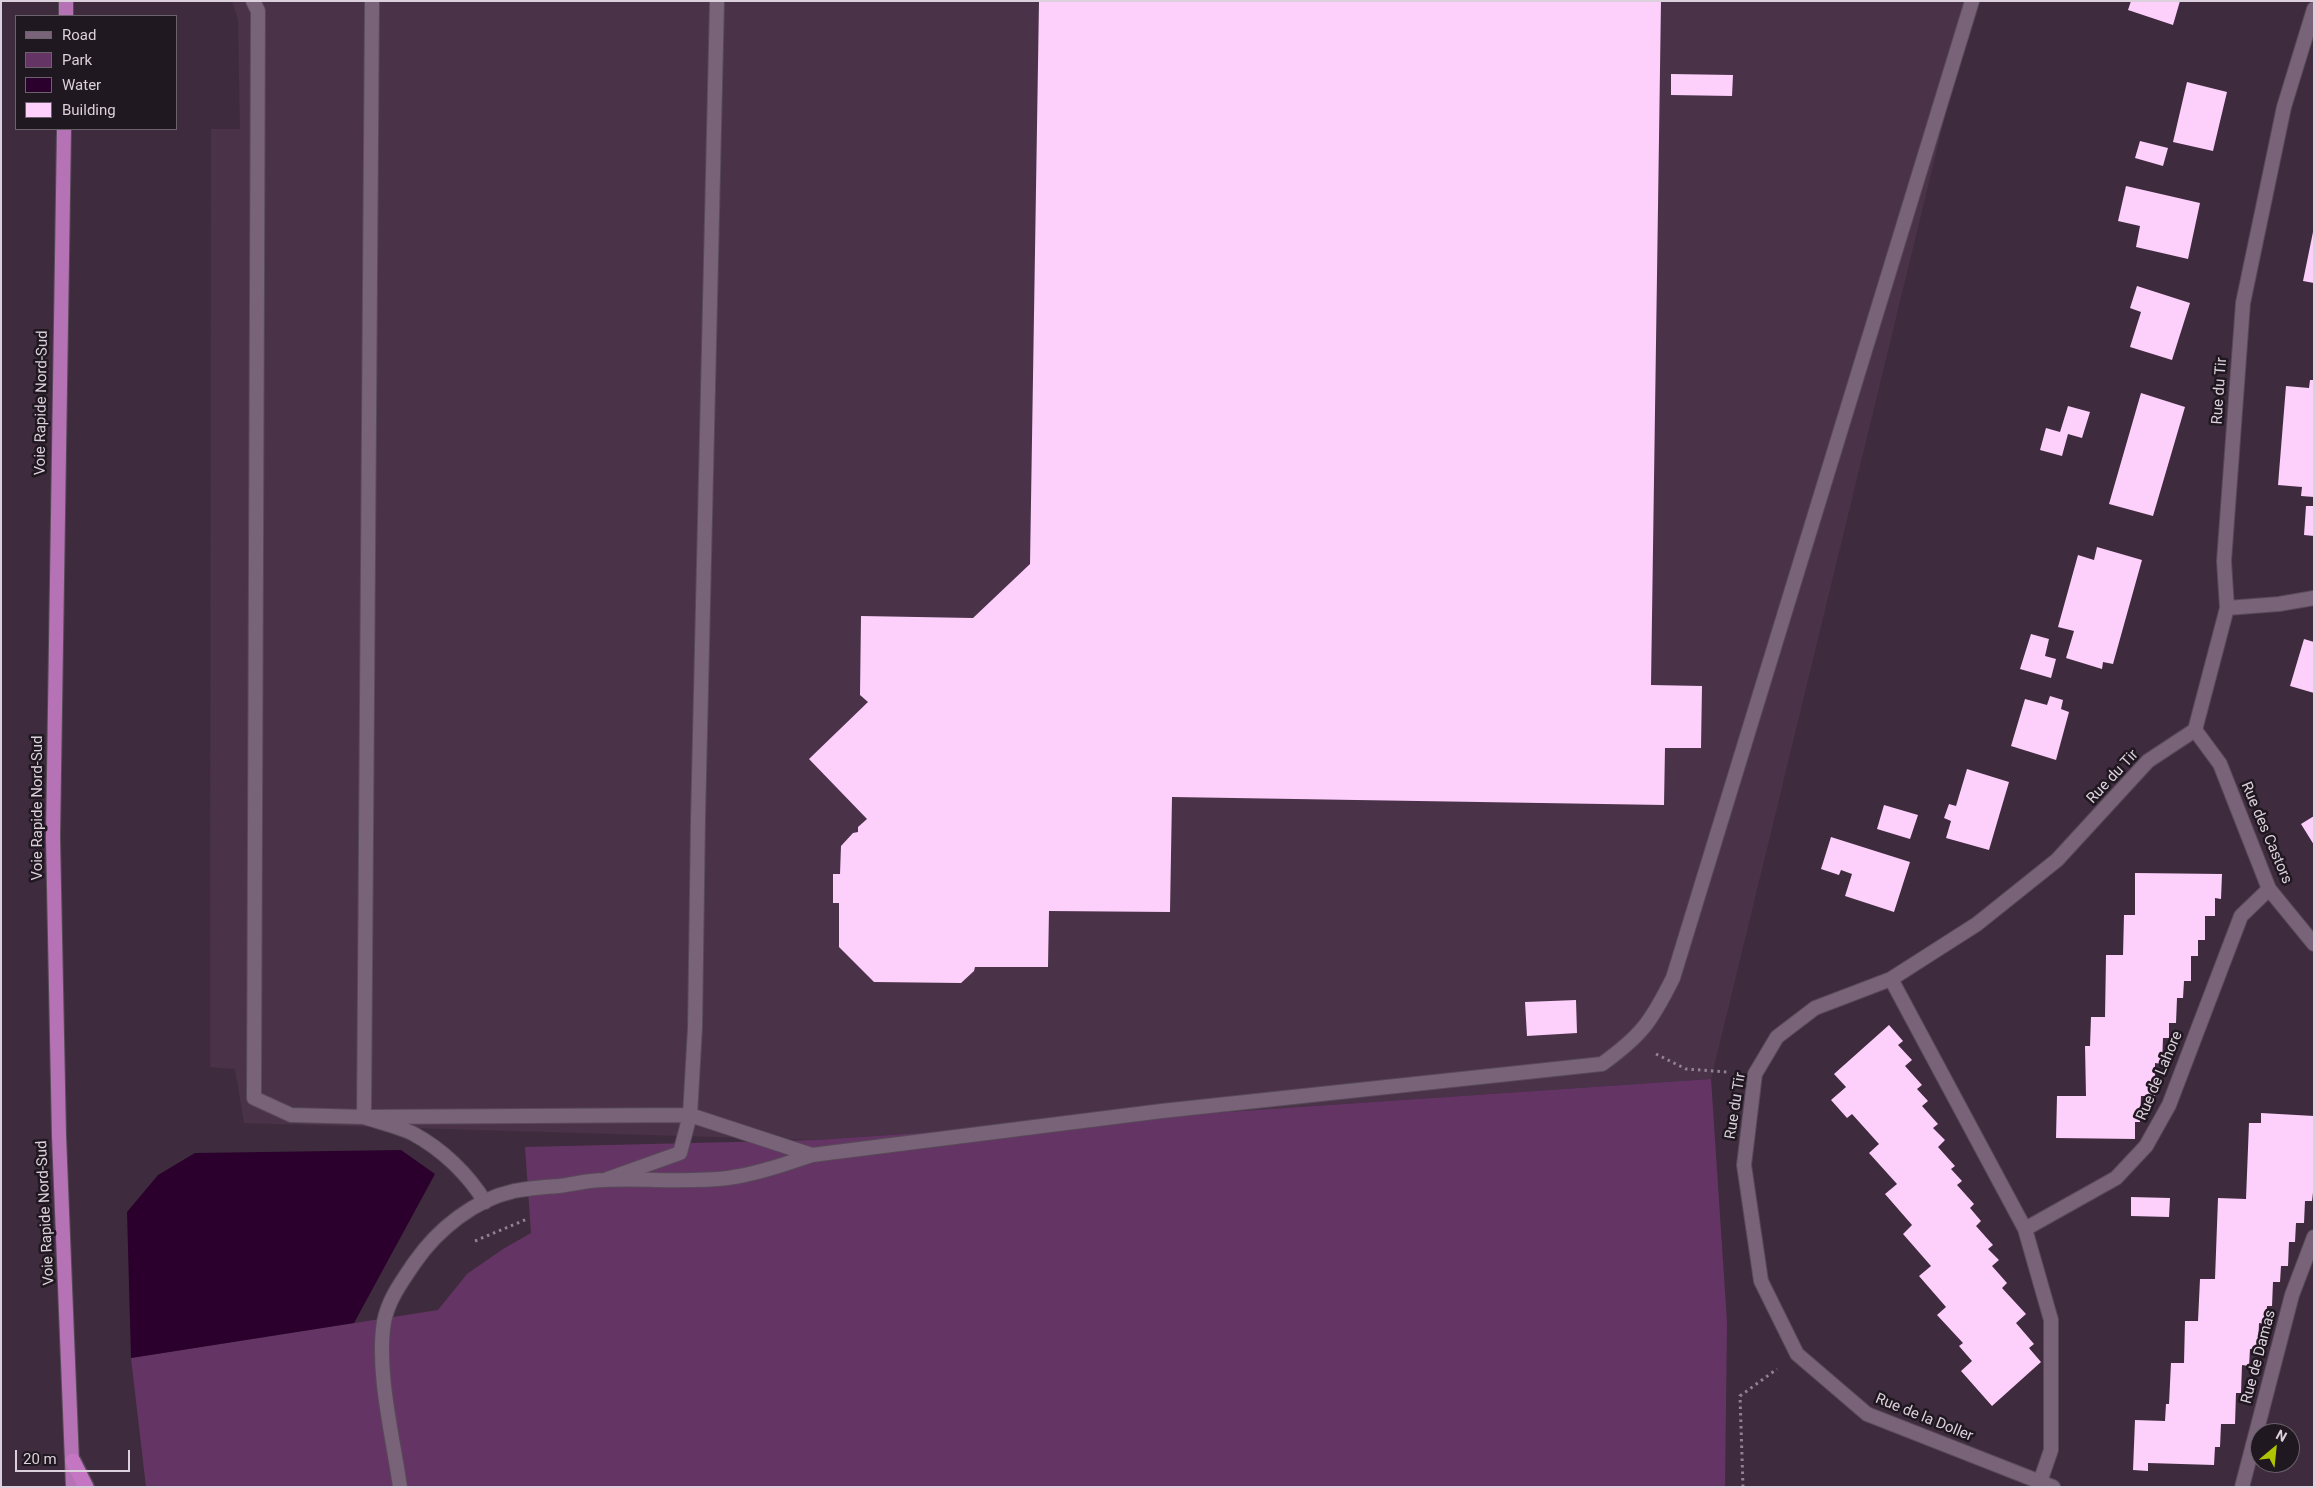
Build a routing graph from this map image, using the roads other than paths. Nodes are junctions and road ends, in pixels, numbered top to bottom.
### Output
1 (66, 1) edge
2 (253, 1) edge
3 (372, 1) edge
4 (717, 1) edge
5 (1972, 1) edge
6 (2314, 9) edge
7 (66, 15) edge
8 (64, 130) edge
9 (2314, 598) edge
10 (2227, 608) junction
11 (2195, 730) junction
12 (2269, 889) junction
13 (2314, 944) edge
14 (1891, 979) junction
15 (690, 1115) junction
16 (364, 1117) junction
17 (812, 1155) junction
18 (604, 1180) junction
19 (485, 1202) junction
20 (2025, 1229) junction
21 (2314, 1237) edge
22 (1797, 1354) joint
23 (73, 1461) junction
24 (2040, 1482) junction
25 (73, 1487) edge
26 (86, 1487) edge
27 (400, 1487) edge
28 (2053, 1487) edge
29 (2242, 1487) edge

1 - 7 highway
2 - 16 street
3 - 16 street
4 - 15 street
5 - 17 street
6 - 10 street, Rue du Tir
8 - 23 highway, Voie Rapide Nord-Sud
9 - 10 street
10 - 11 street, Rue du Tir
11 - 12 street, Rue des Castors
11 - 14 street, Rue du Tir
12 - 13 street, Rue des Castors
12 - 20 street, Rue de Lahore
14 - 20 street
14 - 22 street, Rue du Tir
15 - 16 street
15 - 17 street
15 - 18 street
16 - 19 street
17 - 18 street
18 - 19 street
19 - 27 street
20 - 24 street
21 - 29 street, Rue de Damas
22 - 24 street, Rue de la Doller
23 - 25 highway, Voie Rapide Nord-Sud
23 - 26 highway
24 - 28 street, Rue de la Doller

